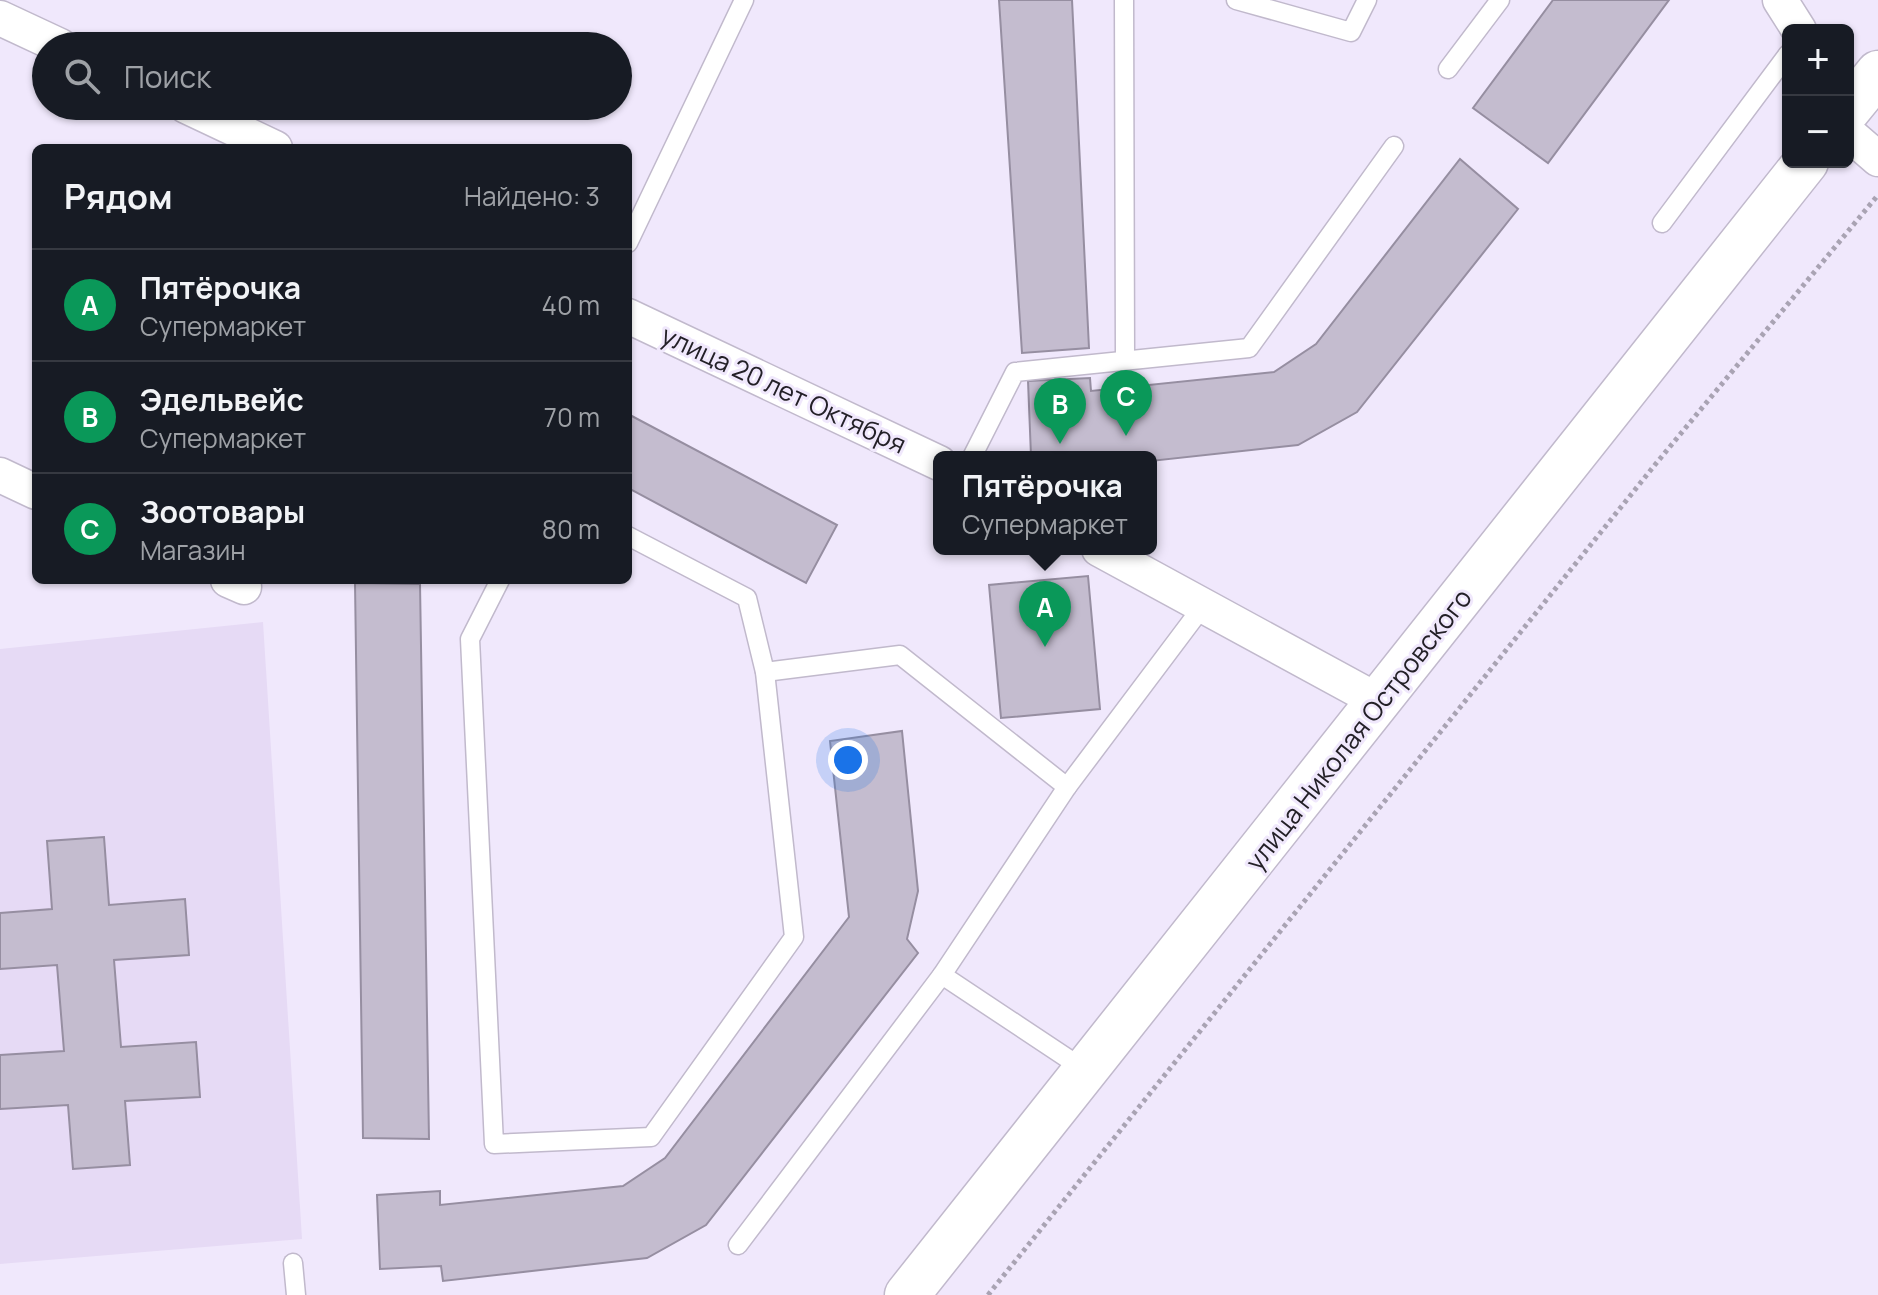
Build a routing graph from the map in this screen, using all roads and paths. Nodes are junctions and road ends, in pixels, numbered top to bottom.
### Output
1 (744, 0) edge
2 (1124, 0) edge
3 (1236, 0) edge
4 (1367, 0) edge
5 (1500, 0) edge
6 (1780, 0) edge
7 (0, 18) edge
8 (1795, 24) edge
9 (32, 33) edge
10 (1782, 62) edge
11 (1448, 69) dead end
12 (1878, 73) edge
13 (1854, 103) edge
14 (216, 120) edge
15 (1854, 138) edge
16 (267, 144) edge
17 (1394, 146) dead end
18 (1878, 159) edge
19 (1801, 168) edge
20 (1878, 195) edge
21 (1662, 223) dead end
22 (632, 235) edge
23 (632, 318) edge
24 (1125, 360) junction
25 (975, 451) edge
26 (933, 460) edge
27 (0, 475) edge
28 (32, 490) edge
29 (632, 538) edge
30 (1110, 555) edge
31 (498, 584) edge
32 (1203, 606) junction
33 (765, 672) junction
34 (1380, 702) junction
35 (1067, 787) junction
36 (942, 975) junction
37 (1086, 1070) junction
38 (738, 1245) dead end
39 (293, 1263) dead end
40 (918, 1291) edge
41 (296, 1295) edge
42 (988, 1295) edge

1 - 22 lane
2 - 24 lane
3 - 4 lane
5 - 11 lane
6 - 8 street
7 - 9 street
10 - 21 lane
12 - 13 main road
14 - 16 street
15 - 18 street
17 - 24 lane
19 - 34 main road, улица Николая Островского
20 - 42 path
23 - 26 street, улица 20 лет Октября
24 - 25 lane
27 - 28 street
29 - 33 lane
30 - 32 street
31 - 33 lane
32 - 34 street
32 - 35 lane
33 - 35 lane
34 - 37 main road, улица Николая Островского
35 - 36 lane
36 - 37 lane
36 - 38 lane
37 - 40 main road, улица Николая Островского
39 - 41 lane

